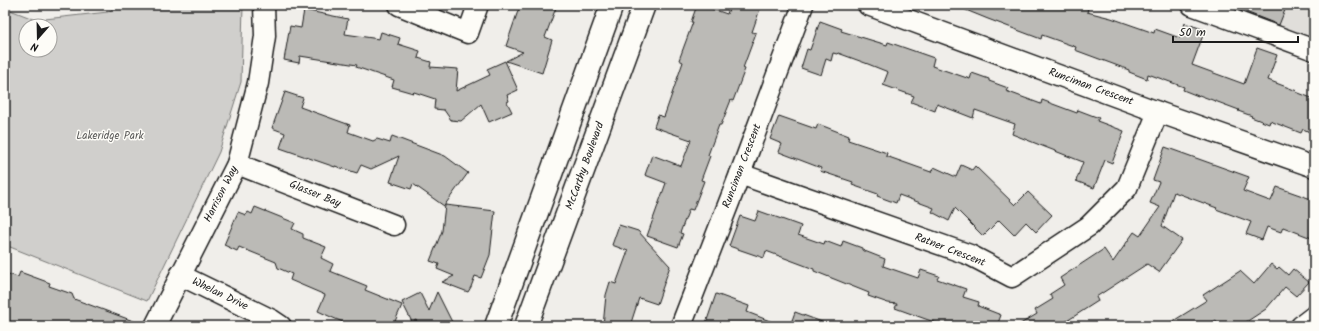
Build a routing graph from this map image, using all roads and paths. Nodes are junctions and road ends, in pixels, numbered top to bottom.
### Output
1 (264, 5) edge
2 (399, 5) edge
3 (478, 5) edge
4 (612, 5) edge
5 (644, 5) edge
6 (802, 5) edge
7 (868, 5) edge
8 (1192, 5) edge
9 (1314, 50) edge
10 (1158, 112) junction
11 (237, 164) junction
12 (1314, 167) edge
13 (740, 174) junction
14 (394, 225) dead end
15 (180, 275) junction
16 (1314, 316) edge
17 (155, 326) edge
18 (281, 326) edge
19 (496, 326) edge
20 (526, 326) edge
21 (681, 326) edge
22 (1301, 326) edge

1 - 11 street, Harrison Way
2 - 3 street
4 - 19 main road
5 - 20 main road, McCarthy Boulevard
6 - 13 street, Runciman Crescent
7 - 10 street, Runciman Crescent
8 - 9 street
10 - 12 street, Runciman Crescent
10 - 13 street, Ratner Crescent
11 - 14 street, Glasser Bay
11 - 15 street, Harrison Way
13 - 21 street, Runciman Crescent
15 - 17 street, Harrison Way
15 - 18 street, Whelan Drive
16 - 22 street

